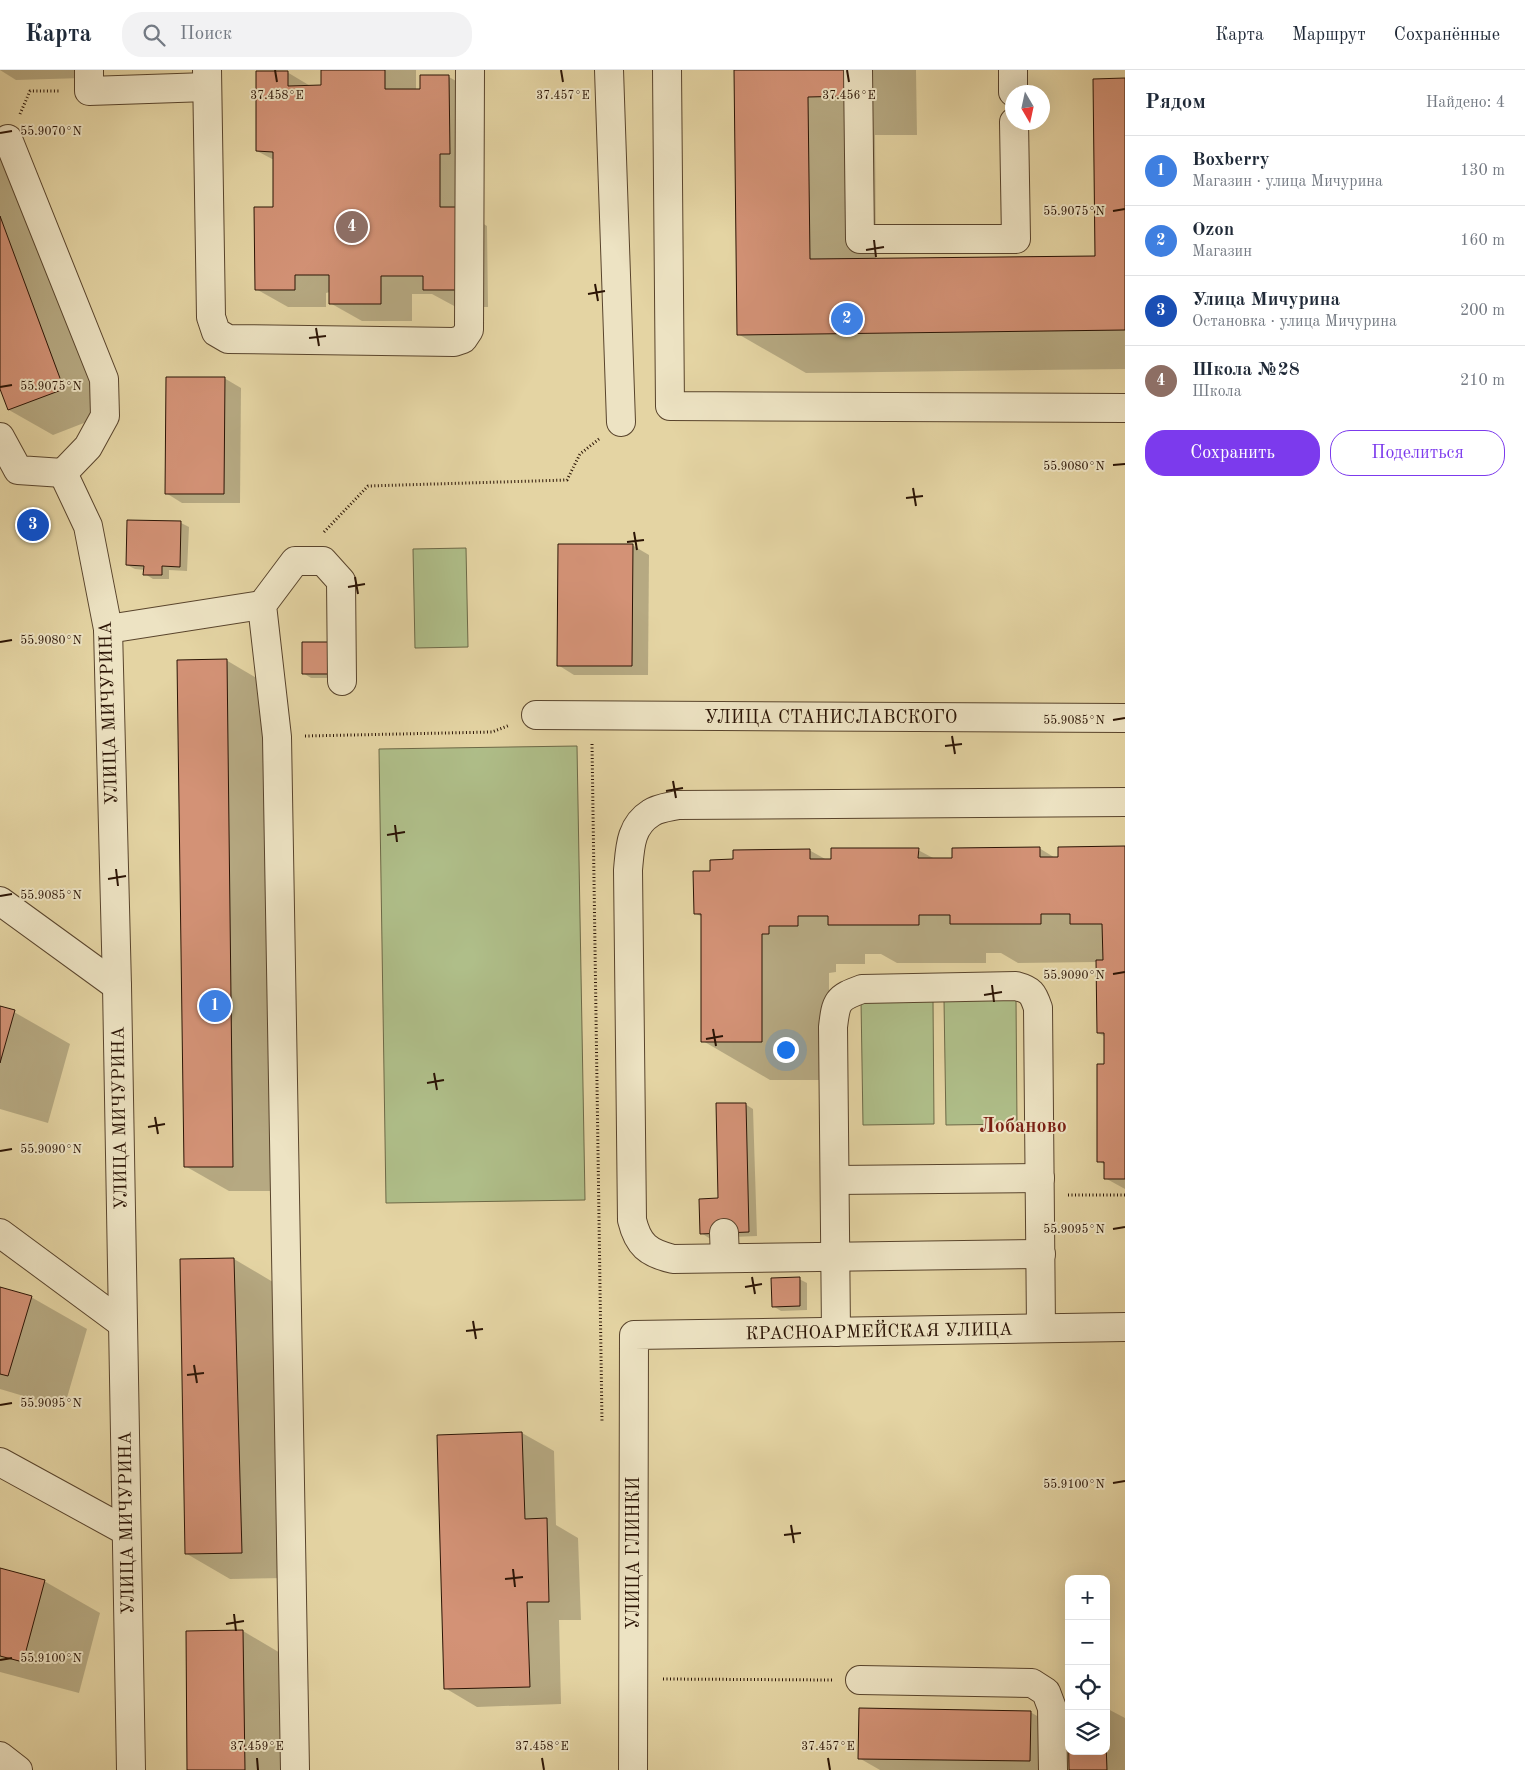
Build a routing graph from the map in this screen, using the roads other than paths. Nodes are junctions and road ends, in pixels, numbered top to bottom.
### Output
1 (470, 70) edge
2 (609, 70) edge
3 (666, 70) edge
4 (858, 70) edge
5 (1013, 70) edge
6 (207, 79) edge
7 (89, 80) edge
8 (1013, 85) edge
9 (1014, 130) edge
10 (8, 139) dead end
11 (1125, 408) edge
12 (621, 422) road end
13 (0, 437) edge
14 (63, 473) junction
15 (262, 605) junction
16 (108, 629) junction
17 (342, 681) dead end
18 (536, 715) road end
19 (1125, 718) edge
20 (1125, 802) edge
21 (0, 901) edge
22 (116, 986) junction
23 (835, 1180) junction
24 (1040, 1187) junction
25 (0, 1233) edge
26 (1041, 1254) junction
27 (836, 1257) junction
28 (123, 1324) junction
29 (1125, 1327) edge
30 (1041, 1328) junction
31 (836, 1332) junction
32 (634, 1335) joint
33 (0, 1462) edge
34 (126, 1531) junction
35 (860, 1680) road end
36 (0, 1756) edge
37 (18, 1770) edge
38 (130, 1770) edge
39 (295, 1770) edge
40 (633, 1770) edge
41 (1053, 1770) edge

1 - 6 street
2 - 12 street
3 - 11 street
4 - 9 street
5 - 8 street
6 - 7 street
10 - 14 street
13 - 14 street
14 - 16 street, УЛИЦА МИЧУРИНА
15 - 16 street
15 - 17 street
15 - 39 street
16 - 22 street, УЛИЦА МИЧУРИНА
18 - 19 street, УЛИЦА СТАНИСЛАВСКОГО
20 - 27 street
21 - 22 street
22 - 28 street, УЛИЦА МИЧУРИНА
23 - 24 street
23 - 24 street
23 - 27 street
24 - 26 street
25 - 28 street
26 - 27 street
26 - 30 street
27 - 31 street
28 - 34 street, УЛИЦА МИЧУРИНА
29 - 30 street, КРАСНОАРМЕЙСКАЯ УЛИЦА
30 - 31 street, КРАСНОАРМЕЙСКАЯ УЛИЦА
31 - 32 street, КРАСНОАРМЕЙСКАЯ УЛИЦА
32 - 40 street, УЛИЦА ГЛИНКИ
33 - 34 street
34 - 38 street, УЛИЦА МИЧУРИНА
35 - 41 street
36 - 37 street

